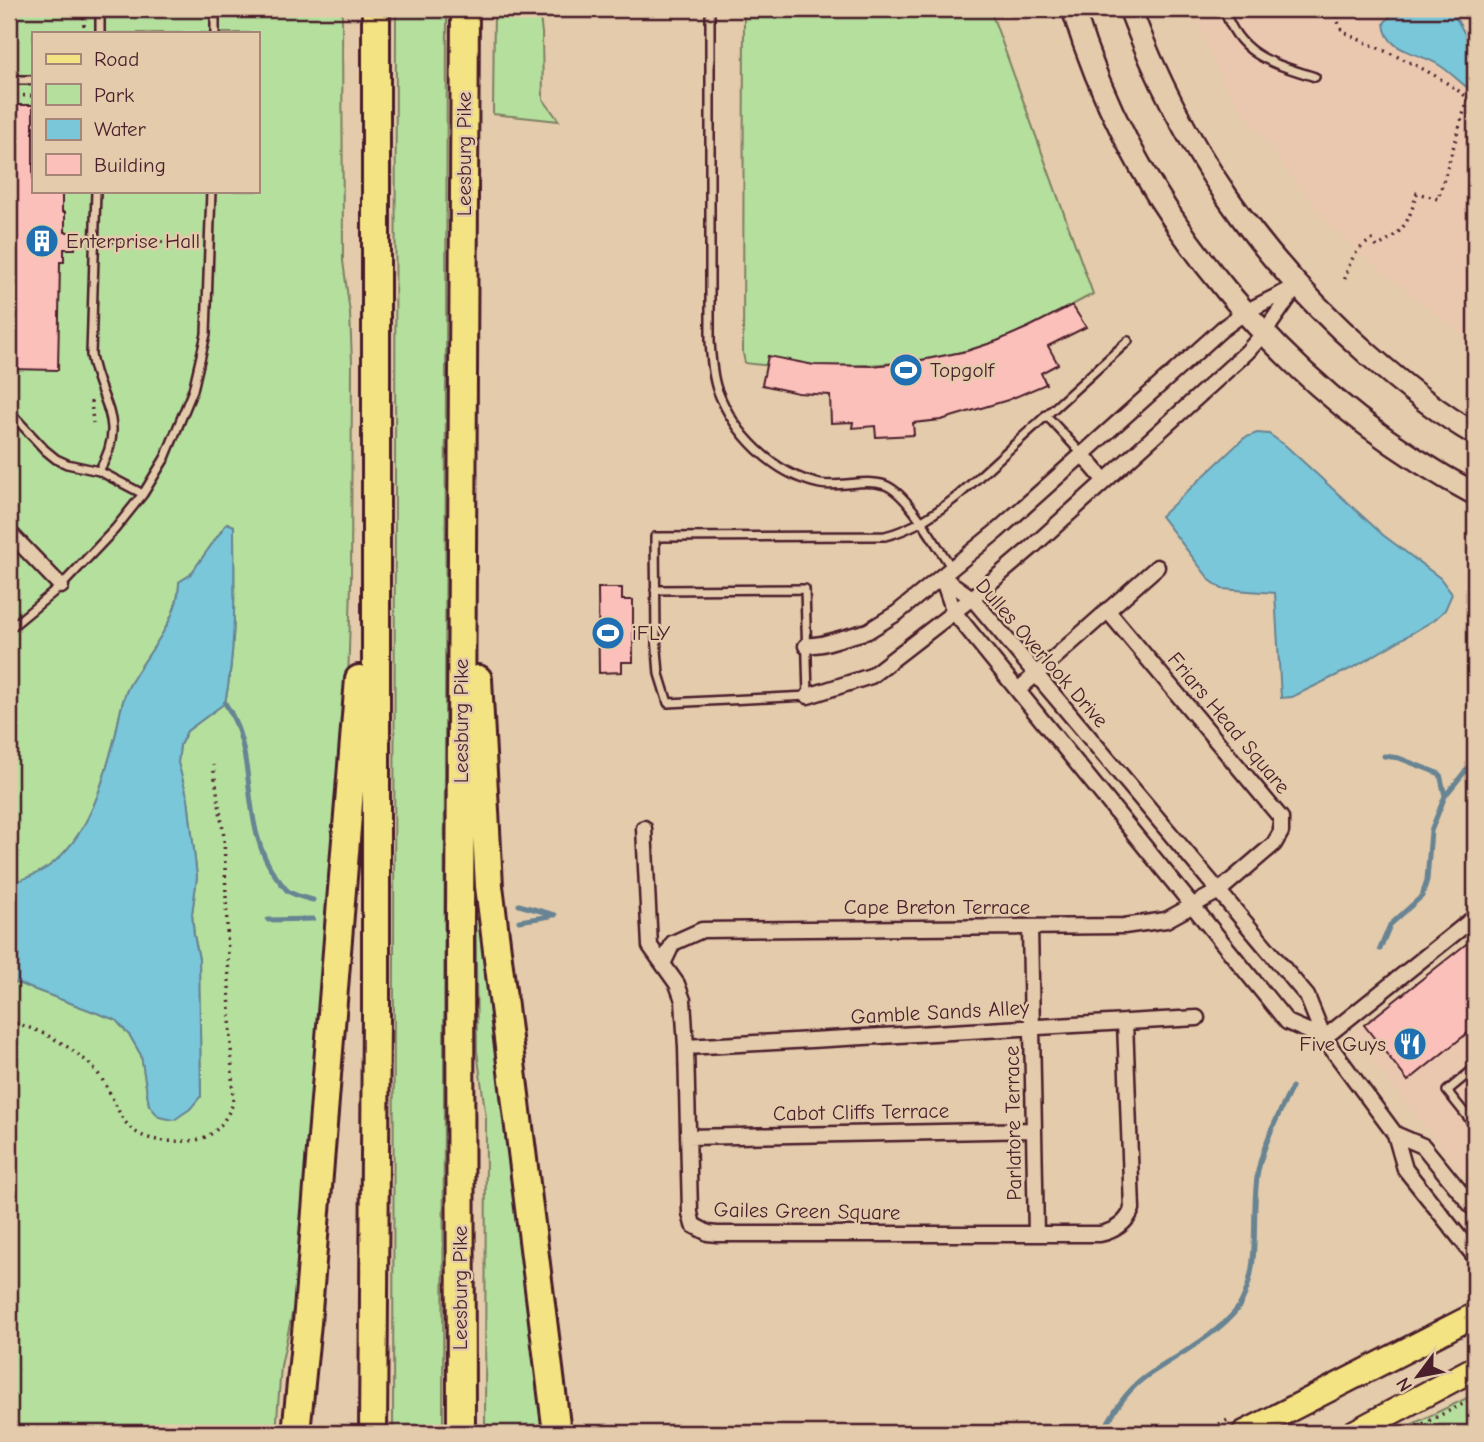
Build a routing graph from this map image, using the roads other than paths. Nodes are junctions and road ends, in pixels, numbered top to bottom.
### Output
1 (100, 9) edge
2 (215, 9) edge
3 (376, 9) edge
4 (465, 9) edge
5 (710, 9) edge
6 (1073, 9) edge
7 (1130, 9) edge
8 (1224, 9) edge
9 (100, 32) edge
10 (215, 32) edge
11 (1315, 77) dead end
12 (9, 80) edge
13 (32, 80) edge
14 (96, 192) edge
15 (211, 192) edge
16 (1296, 286) junction
17 (1245, 312) junction
18 (1264, 333) junction
19 (1128, 341) dead end
20 (464, 369) junction
21 (375, 398) junction
22 (9, 411) edge
23 (1046, 415) junction
24 (1475, 434) edge
25 (1082, 454) junction
26 (99, 471) junction
27 (1105, 481) junction
28 (142, 494) junction
29 (1475, 494) edge
30 (920, 522) junction
31 (9, 532) edge
32 (1157, 567) dead end
33 (947, 573) junction
34 (61, 586) junction
35 (655, 590) junction
36 (972, 598) junction
37 (1107, 610) junction
38 (954, 612) junction
39 (9, 629) edge
40 (807, 646) junction
41 (1035, 674) junction
42 (1018, 690) junction
43 (808, 696) junction
44 (644, 828) dead end
45 (1219, 891) junction
46 (1193, 906) junction
47 (1475, 917) edge
48 (1030, 927) junction
49 (663, 964) junction
50 (1197, 1018) dead end
51 (1125, 1022) junction
52 (1032, 1028) junction
53 (1324, 1038) junction
54 (687, 1047) junction
55 (1475, 1068) edge
56 (1475, 1126) edge
57 (1034, 1130) junction
58 (1395, 1134) junction
59 (688, 1136) junction
60 (1475, 1210) edge
61 (1036, 1234) junction
62 (1475, 1257) edge
63 (1475, 1315) edge
64 (1475, 1368) edge
65 (1475, 1377) edge
66 (1443, 1386) junction
67 (296, 1433) edge
68 (373, 1433) edge
69 (461, 1433) edge
70 (557, 1433) edge
71 (1244, 1433) edge
72 (1353, 1433) edge

1 - 9 lane
2 - 10 lane
3 - 21 highway
4 - 20 highway, Leesburg Pike
5 - 30 lane
6 - 17 main road
7 - 16 main road
8 - 11 lane
12 - 13 lane
14 - 26 lane
15 - 28 lane
16 - 17 street
16 - 18 street
16 - 24 main road
17 - 18 main road
17 - 25 street
18 - 27 street
18 - 29 main road
19 - 23 lane
20 - 69 highway, Leesburg Pike
20 - 70 highway
21 - 67 highway
21 - 68 highway
22 - 26 lane
23 - 25 lane
23 - 30 lane
25 - 27 street
25 - 33 street
26 - 28 lane
27 - 36 street
28 - 34 lane
30 - 33 lane
30 - 35 lane
31 - 34 street
32 - 37 street
33 - 36 street, Dulles Overlook Drive
33 - 38 street, Dulles Overlook Drive
33 - 40 street
34 - 39 lane
35 - 40 lane
35 - 43 lane
36 - 38 street
36 - 41 street, Dulles Overlook Drive
37 - 41 street
37 - 45 street, Friars Head Square
38 - 42 street, Dulles Overlook Drive
38 - 43 street
40 - 43 lane
41 - 42 street
41 - 45 street, Dulles Overlook Drive
42 - 46 street, Dulles Overlook Drive
44 - 49 street, Gailes Green Square
45 - 46 street, Cape Breton Terrace
45 - 53 street, Dulles Overlook Drive
46 - 48 street, Cape Breton Terrace
46 - 53 street, Dulles Overlook Drive
47 - 53 street
48 - 49 street, Cape Breton Terrace
48 - 52 street, Parlatore Terrace
49 - 54 street, Gailes Green Square
50 - 51 street, Gamble Sands Alley
51 - 52 street, Gamble Sands Alley
51 - 61 street, Gailes Green Square
52 - 54 street, Gamble Sands Alley
52 - 57 street, Parlatore Terrace
53 - 58 street, Dulles Overlook Drive
54 - 59 street, Gailes Green Square
55 - 56 lane
57 - 59 street, Cabot Cliffs Terrace
57 - 61 street, Parlatore Terrace
58 - 60 street, Dulles Overlook Drive
58 - 62 street, Dulles Overlook Drive
59 - 61 street, Gailes Green Square
63 - 71 main road
64 - 66 main road
65 - 66 main road
66 - 72 main road

